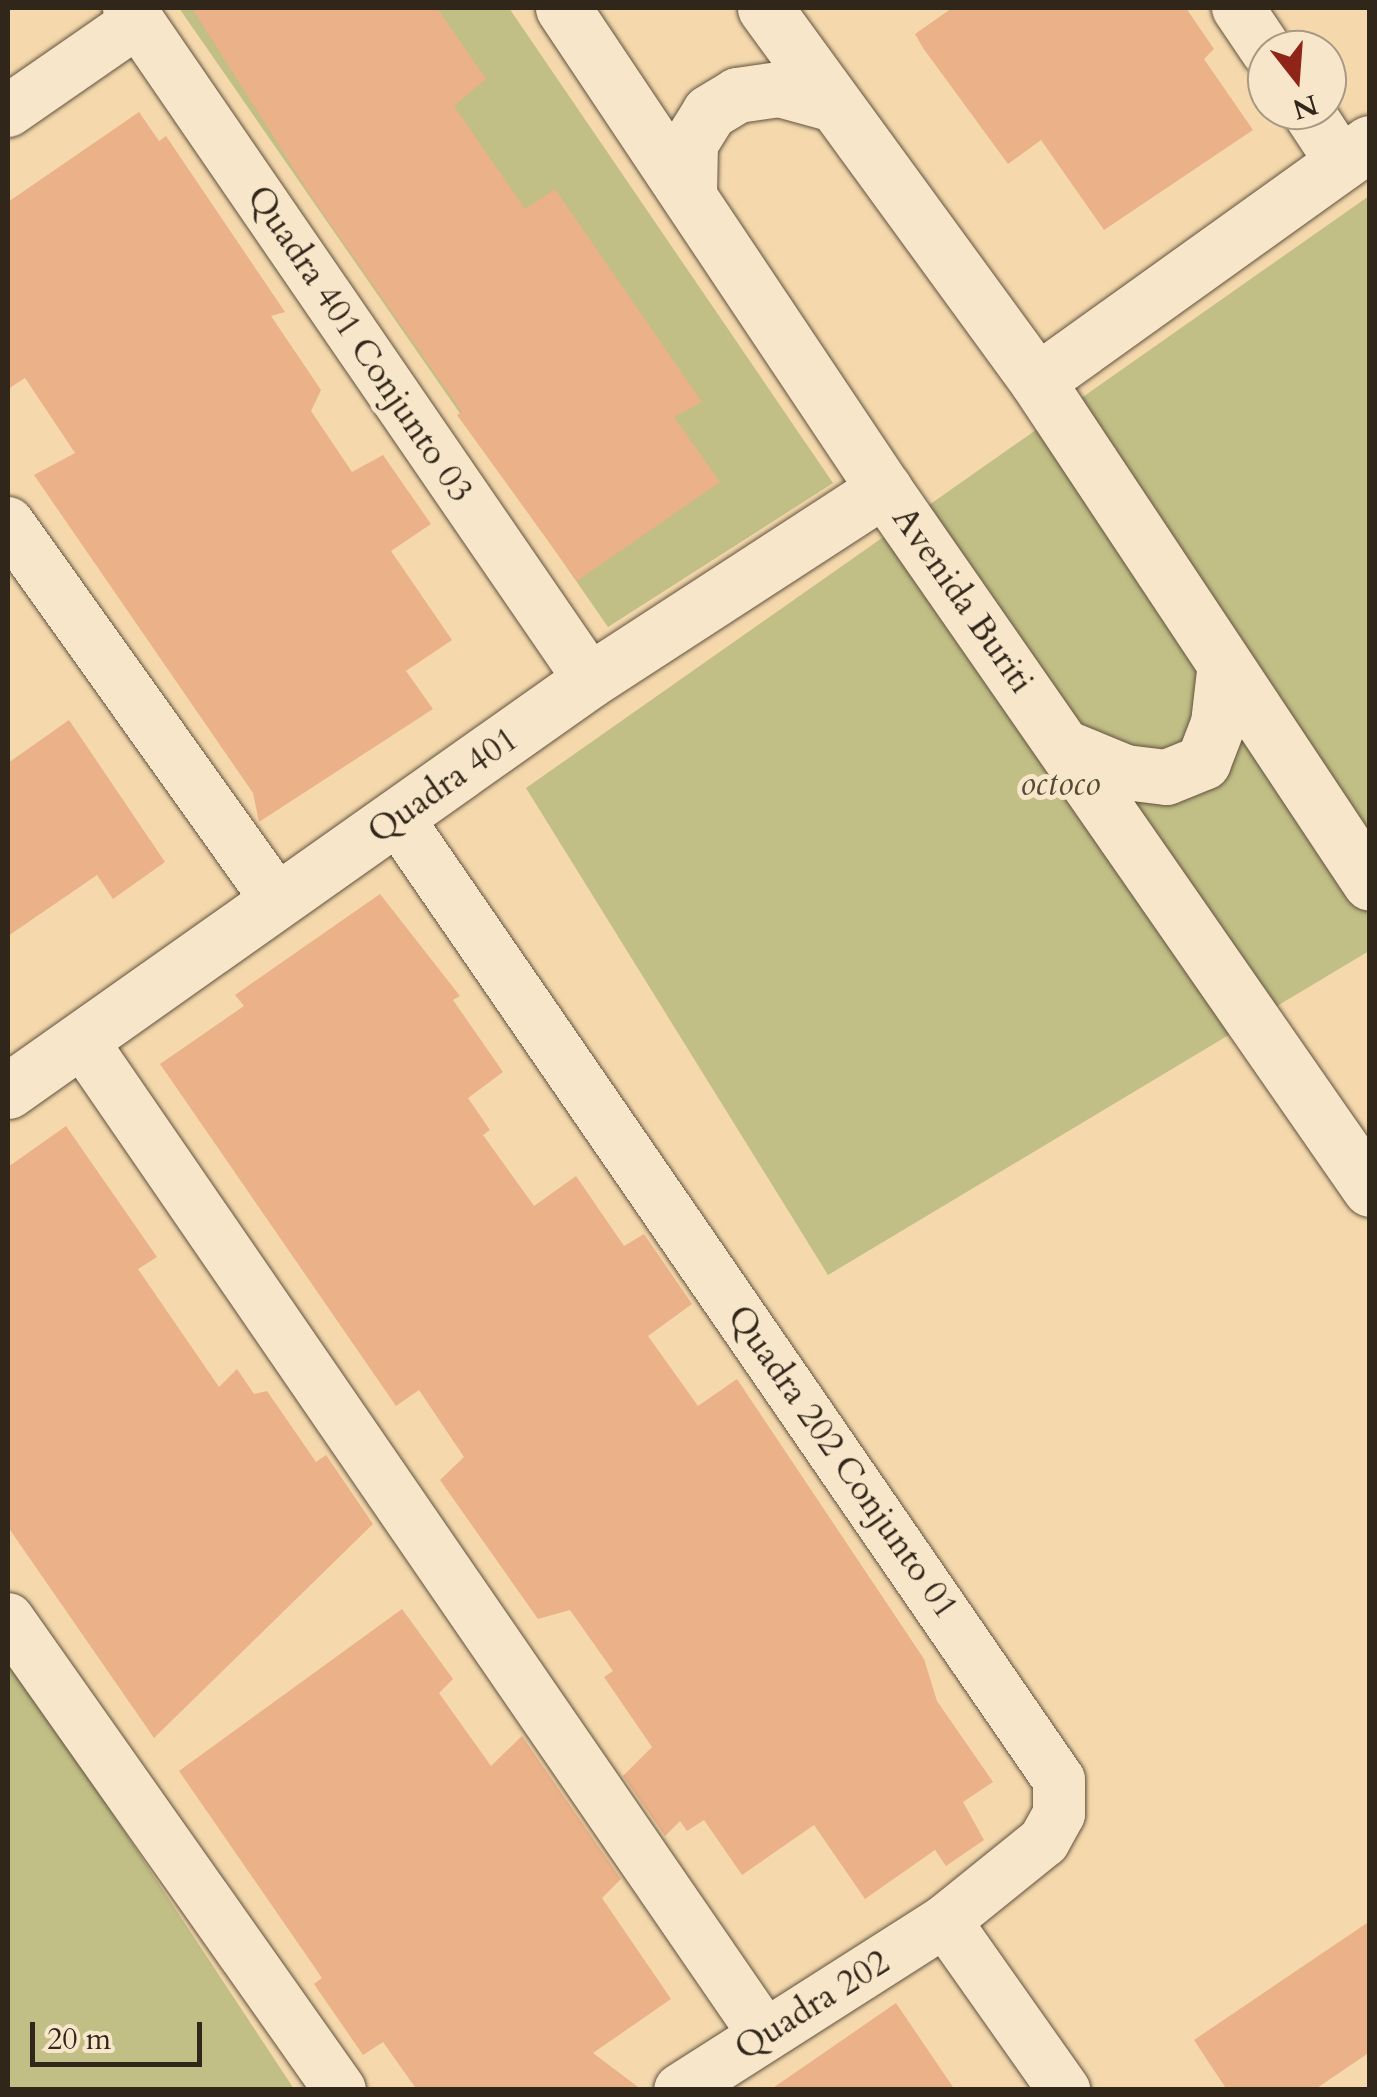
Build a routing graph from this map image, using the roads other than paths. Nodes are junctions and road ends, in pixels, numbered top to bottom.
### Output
1 (562, 8) edge
2 (765, 8) edge
3 (1238, 8) edge
4 (134, 14) edge
5 (1253, 30) edge
6 (830, 102) junction
7 (8, 111) edge
8 (1329, 130) edge
9 (1356, 153) edge
10 (689, 192) junction
11 (1037, 381) junction
12 (884, 490) junction
13 (16, 556) edge
14 (1224, 672) junction
15 (590, 680) junction
16 (1068, 749) junction
17 (398, 818) junction
18 (1370, 883) edge
19 (278, 901) junction
20 (82, 1041) junction
21 (8, 1091) edge
22 (1370, 1189) edge
23 (8, 1620) edge
24 (945, 1921) junction
25 (764, 2034) junction
26 (340, 2090) edge
27 (680, 2090) edge
28 (1064, 2090) edge

1 - 10 main road, Avenida Buriti
2 - 6 main road
3 - 5 street
4 - 7 street
4 - 15 street, Quadra 401 Conjunto 03
6 - 10 main road
6 - 11 main road
8 - 9 street
9 - 11 main road
10 - 12 main road, Avenida Buriti
11 - 14 main road
12 - 15 main road, Quadra 401
12 - 16 main road, Avenida Buriti
13 - 19 street
14 - 16 main road
14 - 18 main road
15 - 17 main road, Quadra 401
16 - 22 main road, Avenida Buriti
17 - 19 main road, Quadra 401
17 - 24 street, Quadra 202 Conjunto 01
19 - 20 main road, Quadra 401
20 - 21 main road, Quadra 401
20 - 25 street
23 - 26 street
24 - 25 street, Quadra 202
24 - 28 street
25 - 27 street, Quadra 202

